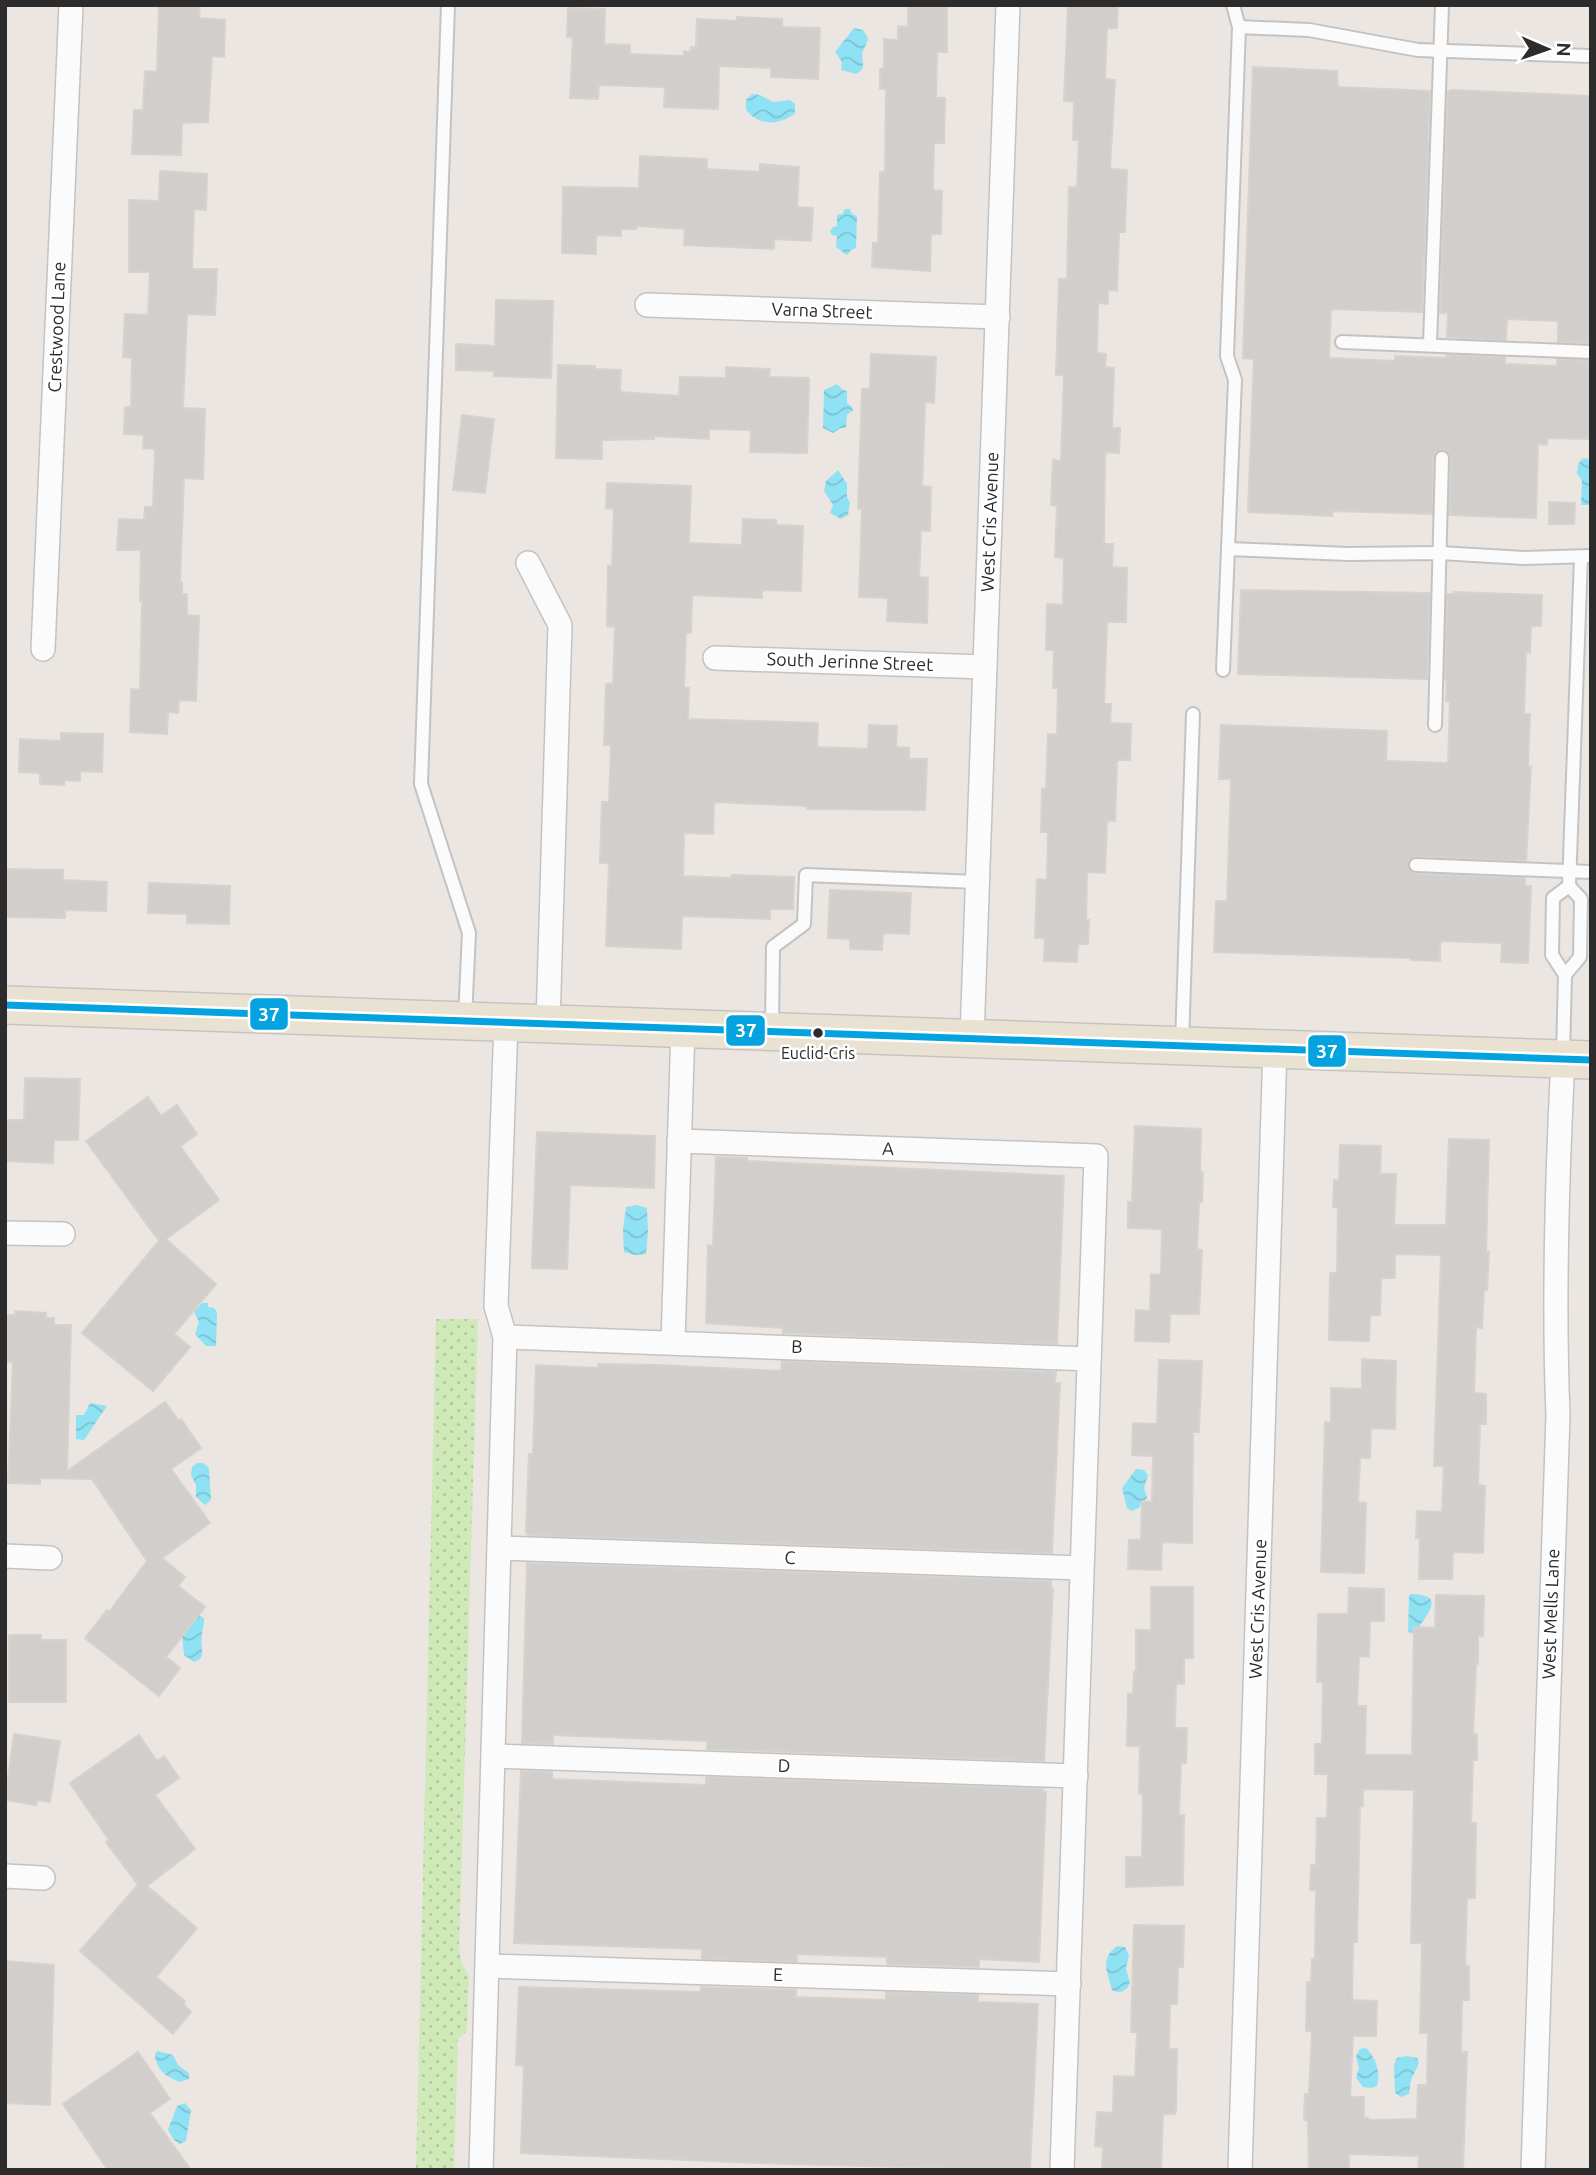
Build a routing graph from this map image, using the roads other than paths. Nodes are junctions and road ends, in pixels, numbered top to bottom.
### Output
1 (71, 5) edge
2 (448, 5) edge
3 (1008, 5) edge
4 (1233, 5) edge
5 (1442, 5) edge
6 (1239, 27) junction
7 (1440, 52) junction
8 (1591, 56) edge
9 (647, 305) dead end
10 (998, 317) junction
11 (1342, 342) dead end
12 (1430, 344) junction
13 (1591, 352) edge
14 (1443, 458) dead end
15 (1228, 550) junction
16 (1440, 553) junction
17 (1586, 557) edge
18 (528, 563) dead end
19 (43, 649) dead end
20 (715, 658) dead end
21 (985, 667) junction
22 (1223, 670) dead end
23 (1576, 673) junction
24 (1591, 674) edge
25 (1193, 714) dead end
26 (1436, 725) dead end
27 (1416, 865) dead end
28 (1569, 871) junction
29 (1591, 872) edge
30 (977, 882) junction
31 (1569, 886) junction
32 (1565, 975) junction
33 (5, 1005) edge
34 (465, 1021) junction
35 (506, 1022) junction
36 (548, 1023) junction
37 (683, 1028) junction
38 (771, 1031) junction
39 (972, 1038) junction
40 (1182, 1045) junction
41 (1275, 1047) junction
42 (1577, 1059) edge
43 (679, 1141) junction
44 (5, 1233) edge
45 (63, 1234) dead end
46 (505, 1337) junction
47 (673, 1342) junction
48 (1089, 1359) junction
49 (499, 1548) junction
50 (5, 1556) edge
51 (50, 1558) dead end
52 (1082, 1568) junction
53 (493, 1756) junction
54 (1076, 1776) junction
55 (5, 1876) edge
56 (43, 1878) dead end
57 (488, 1966) junction
58 (1069, 1984) junction
59 (481, 2170) edge
60 (1062, 2170) edge
61 (1240, 2170) edge
62 (1533, 2170) edge

1 - 19 street, Crestwood Lane
2 - 34 lane
3 - 10 street, West Cris Avenue
4 - 6 lane
5 - 7 lane
6 - 7 lane
6 - 15 lane
7 - 8 lane
7 - 12 lane
9 - 10 street, Varna Street
10 - 21 street, West Cris Avenue
11 - 12 lane
12 - 13 lane
14 - 16 lane
15 - 16 lane
15 - 22 lane
16 - 17 lane
16 - 26 lane
17 - 23 lane
18 - 36 street
20 - 21 street, South Jerinne Street
21 - 30 street, West Cris Avenue
23 - 24 lane
23 - 28 lane
25 - 40 lane
27 - 28 lane
28 - 29 lane
28 - 31 lane
30 - 38 lane
30 - 39 street, West Cris Avenue
31 - 32 lane
31 - 32 lane
32 - 42 lane
33 - 34 main road
34 - 35 main road
35 - 36 main road
35 - 46 street
36 - 37 main road
37 - 38 main road
37 - 43 street
38 - 39 main road
39 - 40 main road
40 - 41 main road
41 - 42 main road
41 - 61 street, West Cris Avenue
42 - 62 street, West Mells Lane
43 - 47 street
43 - 48 street, A
44 - 45 street
46 - 47 street, B
46 - 49 street
47 - 48 street, B
48 - 52 street
49 - 52 street, C
49 - 53 street
50 - 51 street
52 - 54 street
53 - 54 street, D
53 - 57 street
54 - 58 street
55 - 56 street
57 - 58 street, E
57 - 59 street
58 - 60 street

